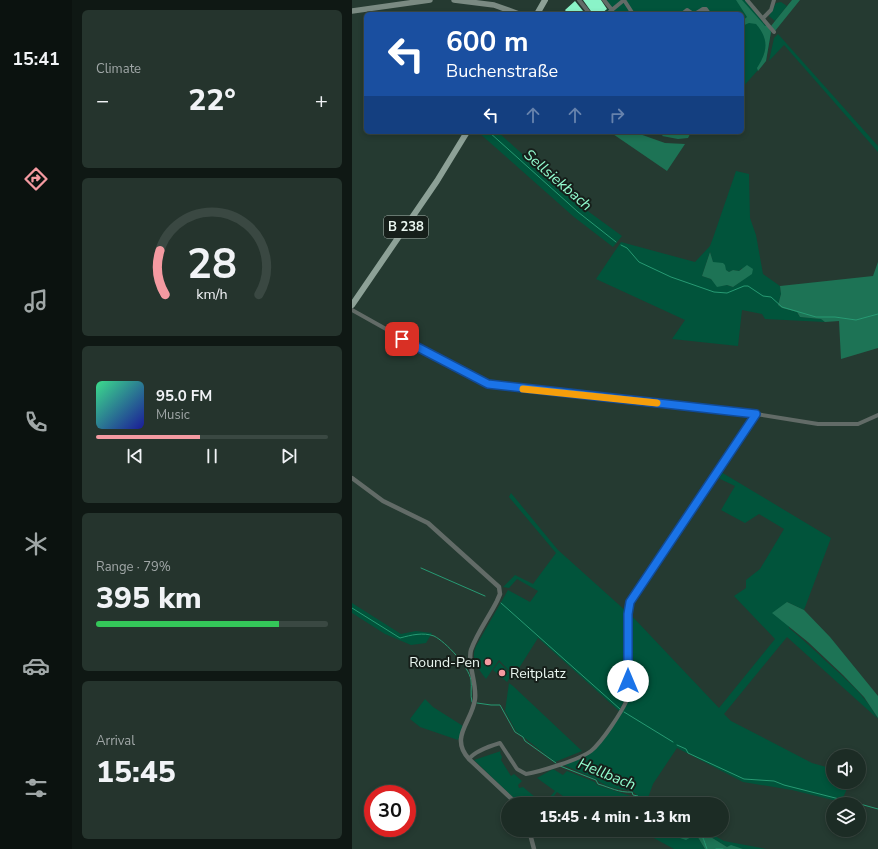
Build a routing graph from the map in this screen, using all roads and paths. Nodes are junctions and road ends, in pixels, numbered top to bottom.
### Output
1 (430, 0) edge
2 (454, 0) edge
3 (545, 0) edge
4 (579, 0) edge
5 (604, 0) edge
6 (624, 0) edge
7 (747, 0) edge
8 (774, 0) edge
9 (352, 11) edge
10 (513, 12) edge
11 (538, 12) edge
12 (588, 12) edge
13 (610, 12) edge
14 (631, 12) edge
15 (698, 12) edge
16 (708, 12) edge
17 (763, 18) junction
18 (774, 32) dead end
19 (466, 134) edge
20 (352, 305) edge
21 (352, 310) edge
22 (756, 414) junction
23 (878, 415) edge
24 (352, 478) edge
25 (469, 758) junction
26 (510, 797) edge
27 (531, 837) edge
28 (534, 849) edge

1 - 9 main road
2 - 10 main road
3 - 11 main road
4 - 12 street
5 - 13 street
6 - 13 street
6 - 14 street
7 - 17 street
8 - 17 street
15 - 16 street
17 - 18 street
19 - 20 main road, B 238
21 - 22 street
22 - 23 street
22 - 25 street
24 - 25 street
25 - 26 street
27 - 28 street

